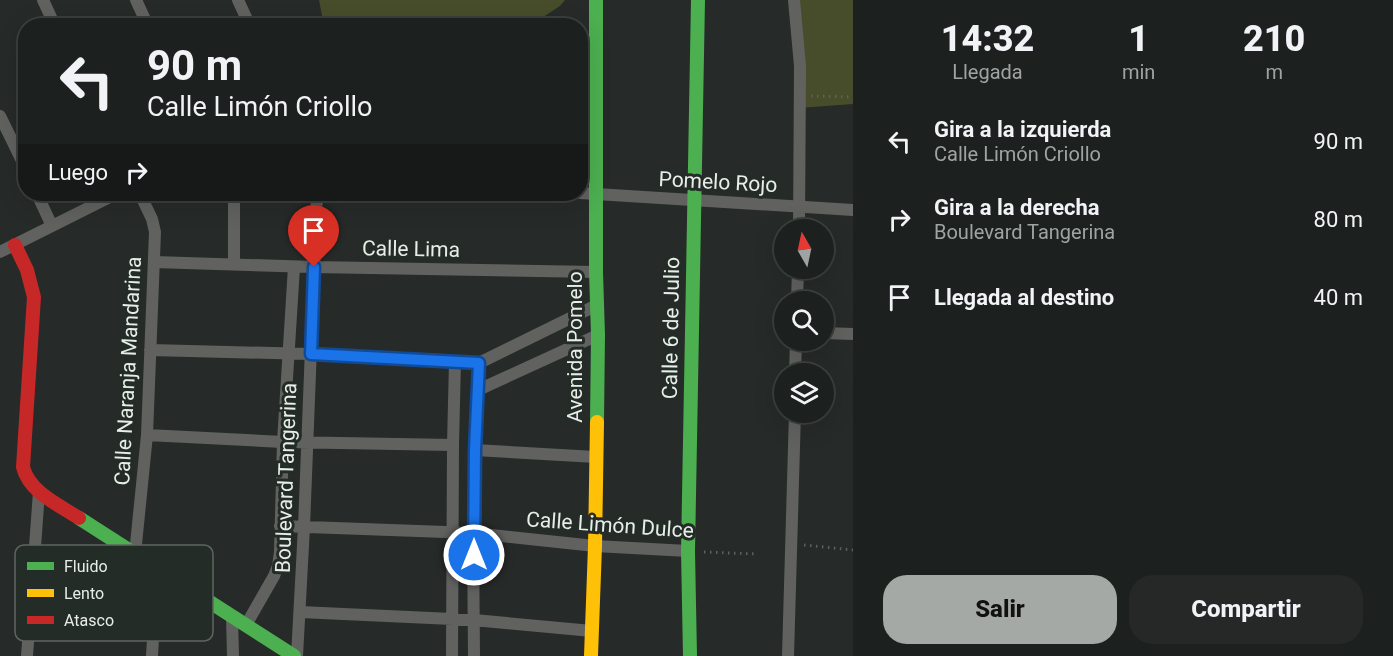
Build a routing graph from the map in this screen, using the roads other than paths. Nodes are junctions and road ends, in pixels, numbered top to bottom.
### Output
1 (42, 0) edge
2 (136, 0) edge
3 (238, 0) edge
4 (596, 0) edge
5 (698, 0) edge
6 (794, 0) edge
7 (51, 18) edge
8 (144, 18) edge
9 (246, 18) edge
10 (597, 37) junction
11 (588, 42) edge
12 (588, 111) edge
13 (597, 111) junction
14 (0, 116) edge
15 (18, 153) edge
16 (588, 193) edge
17 (597, 194) junction
18 (695, 200) junction
19 (40, 201) edge
20 (102, 201) edge
21 (143, 201) edge
22 (316, 201) edge
23 (234, 202) dead end
24 (800, 206) junction
25 (853, 210) edge
26 (799, 219) edge
27 (52, 226) junction
28 (15, 245) junction
29 (0, 252) edge
30 (154, 262) junction
31 (234, 264) junction
32 (294, 267) junction
33 (314, 267) junction
34 (597, 272) junction
35 (597, 305) junction
36 (834, 333) edge
37 (853, 334) edge
38 (598, 335) junction
39 (150, 350) junction
40 (288, 353) junction
41 (311, 354) junction
42 (455, 361) junction
43 (479, 363) junction
44 (478, 390) junction
45 (795, 423) edge
46 (147, 435) junction
47 (283, 442) junction
48 (307, 442) junction
49 (453, 445) junction
50 (475, 450) junction
51 (596, 457) junction
52 (39, 492) junction
53 (280, 526) junction
54 (304, 527) junction
55 (452, 532) junction
56 (474, 533) junction
57 (35, 545) edge
58 (121, 545) edge
59 (136, 545) edge
60 (595, 546) junction
61 (688, 552) junction
62 (213, 604) edge
63 (300, 612) junction
64 (232, 616) junction
65 (453, 619) junction
66 (474, 621) junction
67 (246, 625) junction
68 (592, 631) junction
69 (28, 641) edge
70 (154, 641) edge
71 (27, 656) edge
72 (153, 656) edge
73 (233, 656) edge
74 (295, 656) edge
75 (452, 656) edge
76 (474, 656) edge
77 (591, 656) edge
78 (690, 656) edge
79 (788, 656) edge

1 - 7 street
2 - 8 street
3 - 9 street
4 - 10 street, Avenida Pomelo
5 - 18 street, Calle 6 de Julio
6 - 24 street
10 - 11 street
10 - 13 street, Avenida Pomelo
12 - 13 street
13 - 17 street, Avenida Pomelo
14 - 15 street
16 - 17 street, Pomelo Rojo
17 - 18 street, Pomelo Rojo
17 - 34 street, Avenida Pomelo
18 - 24 street, Pomelo Rojo
18 - 61 street, Calle 6 de Julio
19 - 27 street
20 - 27 street
21 - 30 street, Calle Naranja Mandarina
22 - 33 street, Boulevard Tangerina
23 - 31 street
24 - 25 street, Pomelo Rojo
24 - 26 street
27 - 28 street
28 - 29 street
28 - 52 street
30 - 31 street, Calle Lima
30 - 39 street, Calle Naranja Mandarina
31 - 32 street, Calle Lima
32 - 33 street, Calle Lima
32 - 40 street, Boulevard Tangerina
33 - 34 street, Calle Lima
33 - 41 street, Boulevard Tangerina
34 - 35 street, Avenida Pomelo
35 - 38 street, Avenida Pomelo
35 - 43 street
36 - 37 street
38 - 44 street
38 - 51 street, Avenida Pomelo
39 - 40 street
39 - 46 street, Calle Naranja Mandarina
40 - 41 street
40 - 47 street, Boulevard Tangerina
41 - 42 street
41 - 48 street, Boulevard Tangerina
42 - 43 street
42 - 49 street
43 - 44 street
44 - 50 street
45 - 79 street
46 - 47 street
46 - 59 street, Calle Naranja Mandarina
47 - 48 street
47 - 53 street, Boulevard Tangerina
48 - 49 street
48 - 54 street, Boulevard Tangerina
49 - 55 street
50 - 51 street
50 - 56 street
51 - 60 street, Avenida Pomelo
52 - 57 street
52 - 58 street
53 - 54 street, Calle Limón Dulce
53 - 67 street, Boulevard Tangerina
54 - 55 street, Calle Limón Dulce
54 - 63 street, Boulevard Tangerina
55 - 56 street, Calle Limón Dulce
55 - 65 street
56 - 60 street, Calle Limón Dulce
56 - 66 street
60 - 61 street, Calle Limón Dulce
60 - 68 street, Avenida Pomelo
61 - 78 street, Calle 6 de Julio
62 - 64 street
63 - 65 street
63 - 74 street, Boulevard Tangerina
64 - 67 street
64 - 73 street
65 - 66 street
65 - 75 street
66 - 68 street
66 - 76 street
67 - 74 street
68 - 77 street, Avenida Pomelo
69 - 71 street
70 - 72 street

